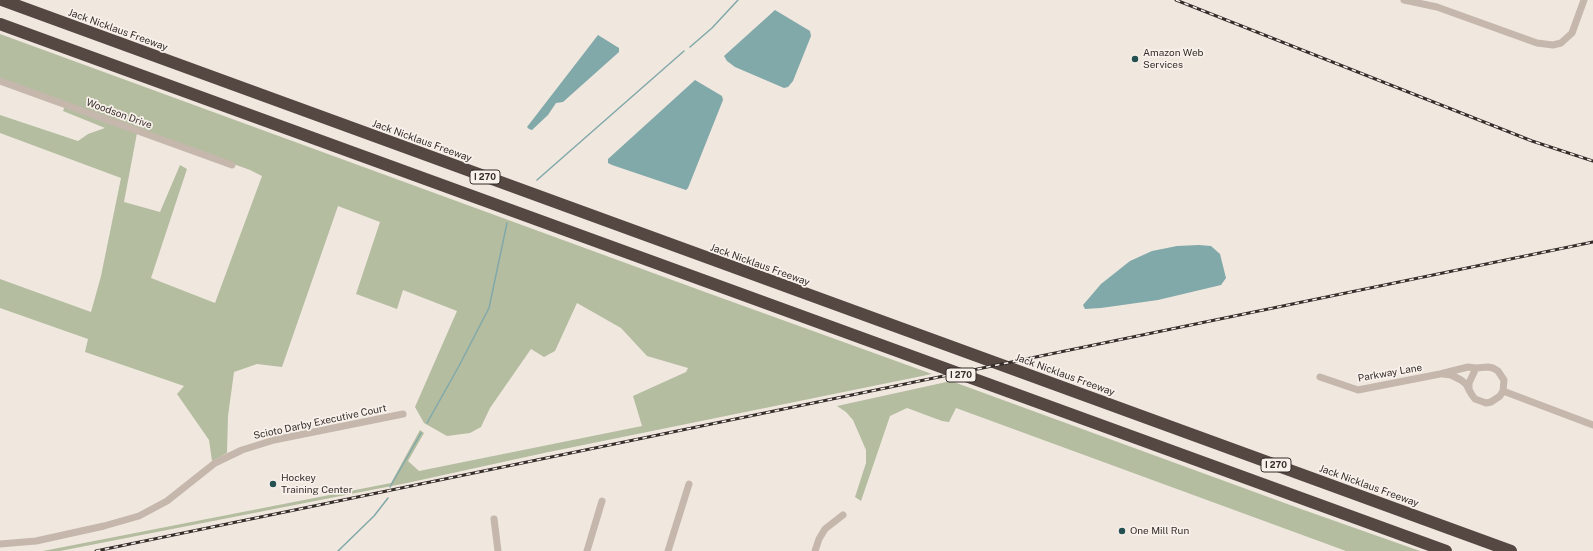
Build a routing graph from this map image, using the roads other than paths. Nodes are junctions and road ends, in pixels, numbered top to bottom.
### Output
1 (2, 0) edge
2 (1404, 0) edge
3 (1584, 0) edge
4 (0, 24) edge
5 (0, 81) edge
6 (232, 166) dead end
7 (1476, 368) junction
8 (1440, 374) junction
9 (1320, 378) dead end
10 (1469, 390) junction
11 (1503, 391) junction
12 (403, 414) dead end
13 (1593, 425) edge
14 (689, 484) dead end
15 (602, 501) dead end
16 (843, 514) dead end
17 (494, 519) dead end
18 (0, 544) edge
19 (1510, 550) edge
20 (498, 551) edge
21 (587, 551) edge
22 (668, 551) edge
23 (815, 551) edge
24 (1446, 551) edge

1 - 19 highway, Jack Nicklaus Freeway / I 270
2 - 3 street
4 - 24 highway, I 270
5 - 6 street, Woodson Drive
7 - 8 street, Parkway Lane
7 - 10 street
7 - 11 street
8 - 9 street, Parkway Lane
8 - 10 street, Parkway Lane
10 - 11 street
11 - 13 street
12 - 18 street, Scioto Darby Executive Court
14 - 22 street
15 - 21 street
16 - 23 street
17 - 20 street

